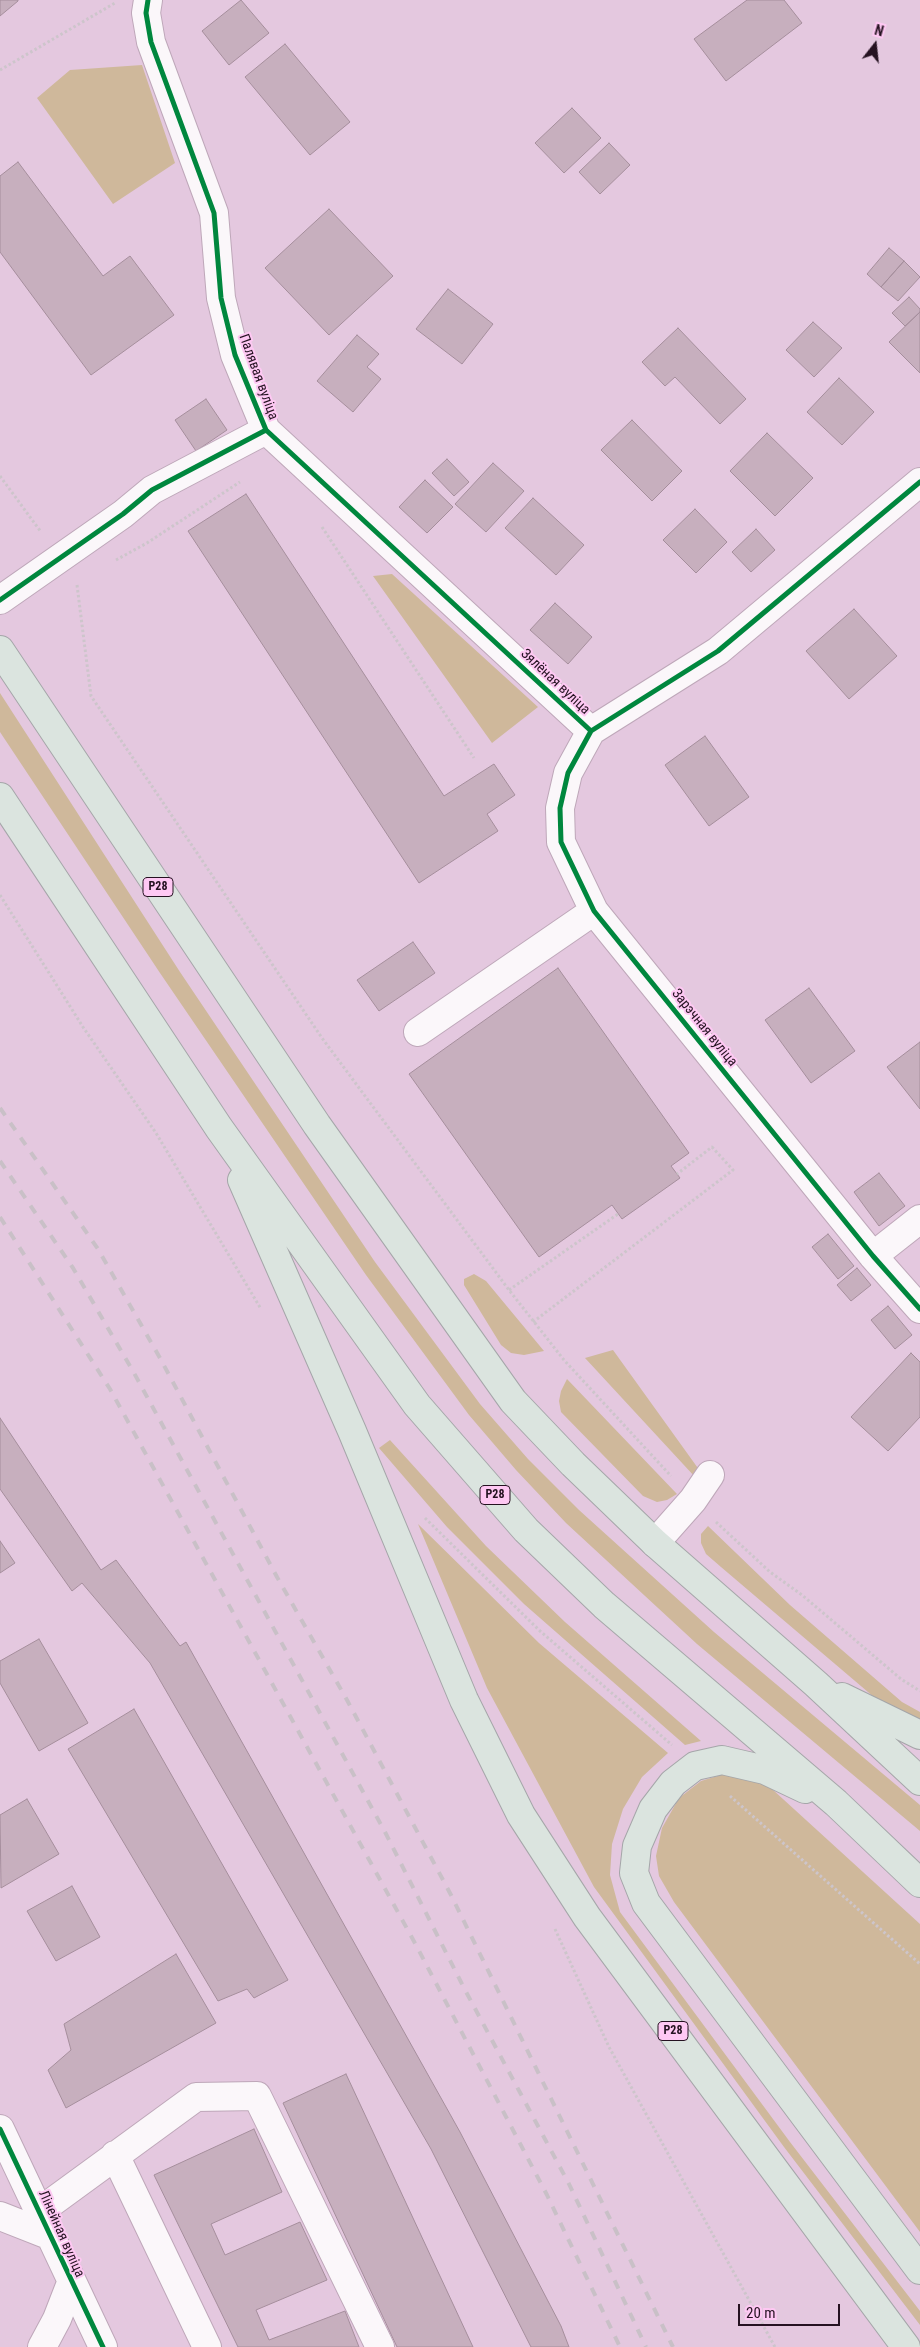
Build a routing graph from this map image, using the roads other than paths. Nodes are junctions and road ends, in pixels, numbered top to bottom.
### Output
1 (148, 0) edge
2 (266, 430) junction
3 (920, 482) edge
4 (0, 600) edge
5 (0, 650) edge
6 (591, 732) junction
7 (0, 797) edge
8 (594, 911) junction
9 (418, 1032) dead end
10 (219, 1128) junction
11 (920, 1219) edge
12 (874, 1256) junction
13 (920, 1309) edge
14 (710, 1475) dead end
15 (655, 1543) junction
16 (816, 1684) junction
17 (920, 1735) edge
18 (920, 1781) edge
19 (836, 1803) junction
20 (920, 1883) edge
21 (0, 2129) edge
22 (116, 2155) junction
23 (40, 2212) junction
24 (0, 2216) edge
25 (51, 2236) junction
26 (920, 2270) edge
27 (71, 2283) junction
28 (42, 2347) edge
29 (103, 2347) edge
30 (207, 2347) edge
31 (380, 2347) edge
32 (906, 2347) edge

1 - 2 street, Палявая вуліца
2 - 4 street, Палявая вуліца
2 - 6 street, Зялёная вуліца
3 - 6 street, Зялёная вуліца
5 - 15 highway, Р28
6 - 8 street, Зарэчная вуліца
7 - 10 highway, Р28
8 - 9 street
8 - 12 street, Зарэчная вуліца
10 - 19 highway, Р28
10 - 32 highway, Р28
11 - 12 street
12 - 13 street, Зарэчная вуліца
14 - 15 street
15 - 16 highway, Р28
16 - 17 highway, Р28
16 - 18 highway, Р28
19 - 20 highway, Р28
19 - 26 highway, Р28
21 - 23 street, Лінейная вуліца
22 - 23 street
22 - 30 street
22 - 31 street
23 - 25 street, Лінейная вуліца
24 - 25 street
25 - 27 street, Лінейная вуліца
27 - 28 street
27 - 29 street, Лінейная вуліца

